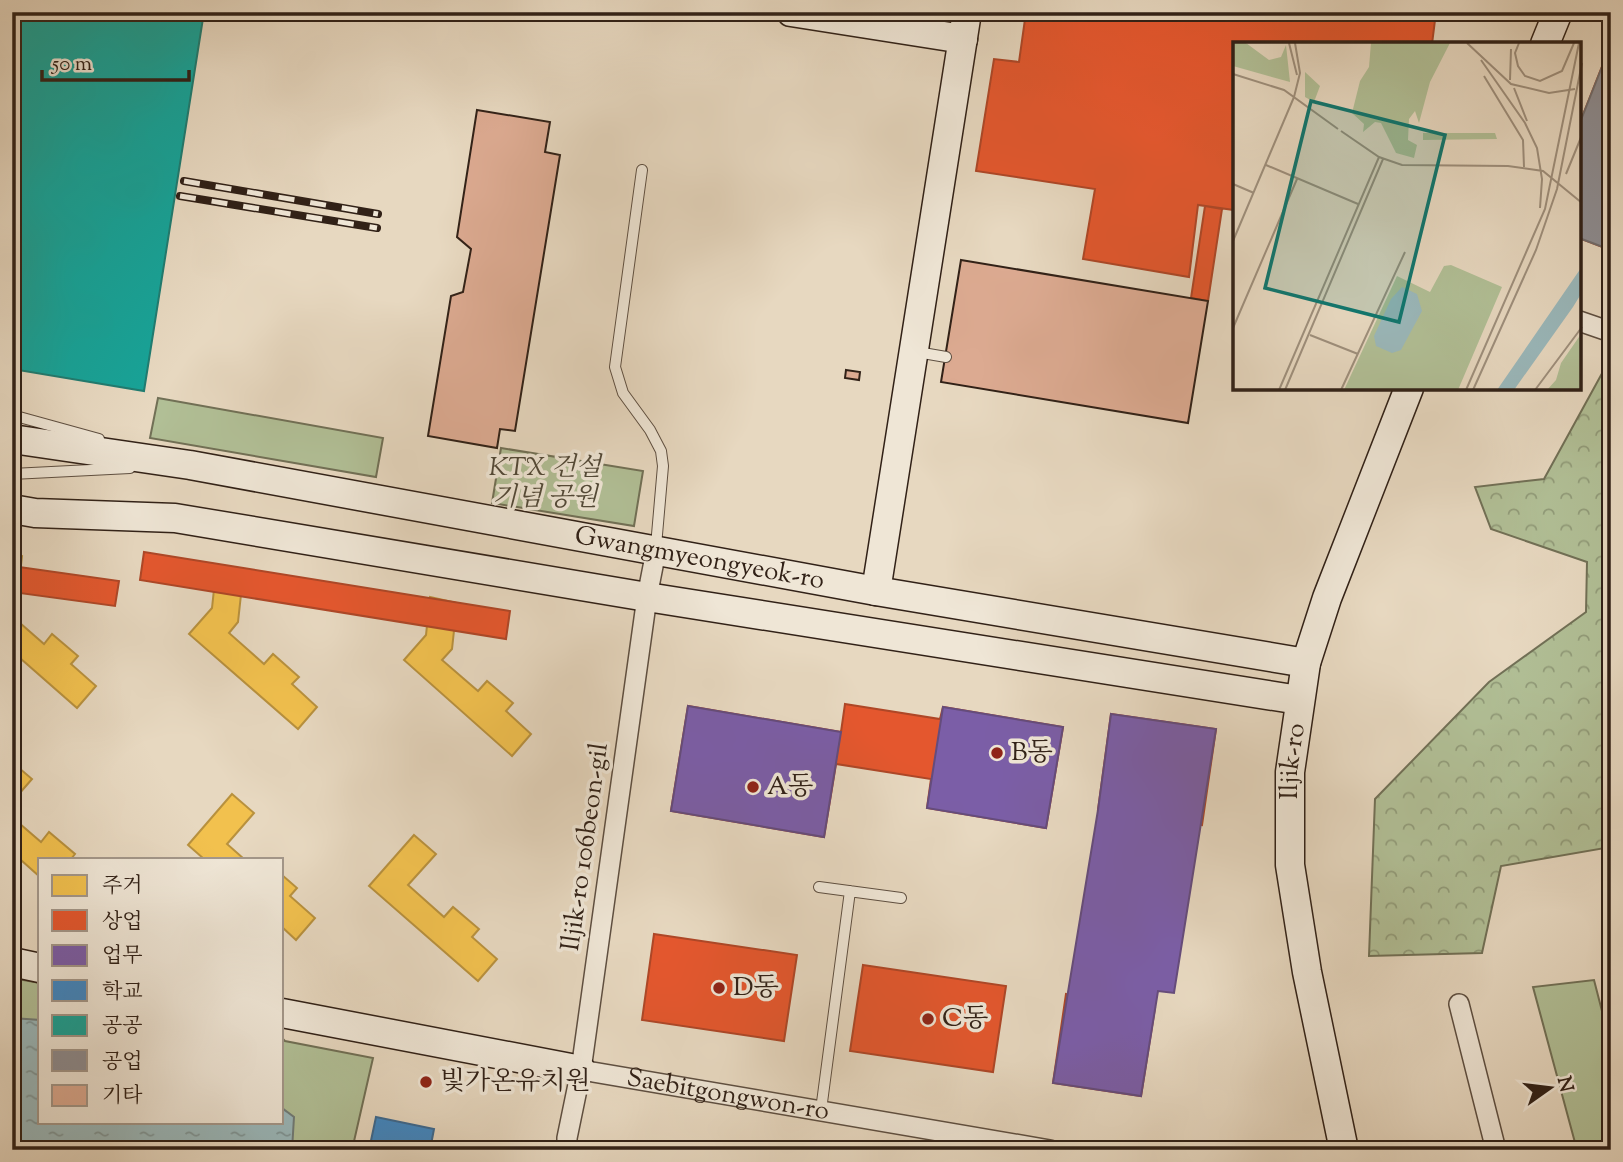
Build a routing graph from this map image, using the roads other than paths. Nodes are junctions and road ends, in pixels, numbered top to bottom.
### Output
1 (791, 12) edge
2 (1558, 12) edge
3 (965, 26) edge
4 (1546, 42) edge
5 (642, 170) dead end
6 (1581, 322) edge
7 (1611, 332) edge
8 (913, 352) junction
9 (946, 357) dead end
10 (1408, 390) edge
11 (12, 415) edge
12 (12, 439) edge
13 (190, 465) junction
14 (12, 474) edge
15 (12, 509) edge
16 (656, 551) junction
17 (876, 591) junction
18 (647, 597) junction
19 (1306, 663) junction
20 (1299, 700) junction
21 (819, 887) dead end
22 (850, 891) junction
23 (901, 898) dead end
24 (12, 962) edge
25 (38, 968) edge
26 (1459, 1004) dead end
27 (284, 1013) edge
28 (581, 1070) junction
29 (821, 1110) junction
30 (1018, 1147) edge
31 (568, 1150) edge
32 (1050, 1150) edge
33 (1344, 1150) edge
34 (1496, 1150) edge

1 - 3 street
2 - 4 street
3 - 8 street
5 - 16 lane
6 - 7 street
8 - 9 lane
8 - 17 street
10 - 19 street, Iljik-ro
11 - 13 lane
12 - 13 street, Gwangmyeongyeok-ro
13 - 14 lane
13 - 16 street, Gwangmyeongyeok-ro
15 - 18 street, Gwangmyeongyeok-ro
16 - 17 street, Gwangmyeongyeok-ro
16 - 18 street, Iljik-ro 106beon-gil
17 - 19 street, Gwangmyeongyeok-ro
18 - 20 street, Gwangmyeongyeok-ro
18 - 28 street, Iljik-ro 106beon-gil
19 - 20 street, Iljik-ro
20 - 33 street, Iljik-ro
21 - 22 lane
22 - 23 lane
22 - 29 lane
24 - 25 street
26 - 34 street
27 - 28 street, Saebitgongwon-ro
28 - 29 street, Saebitgongwon-ro
28 - 31 street, Iljik-ro 106beon-gil
29 - 30 street, Saebitgongwon-ro
30 - 32 street, Saebitgongwon-ro

